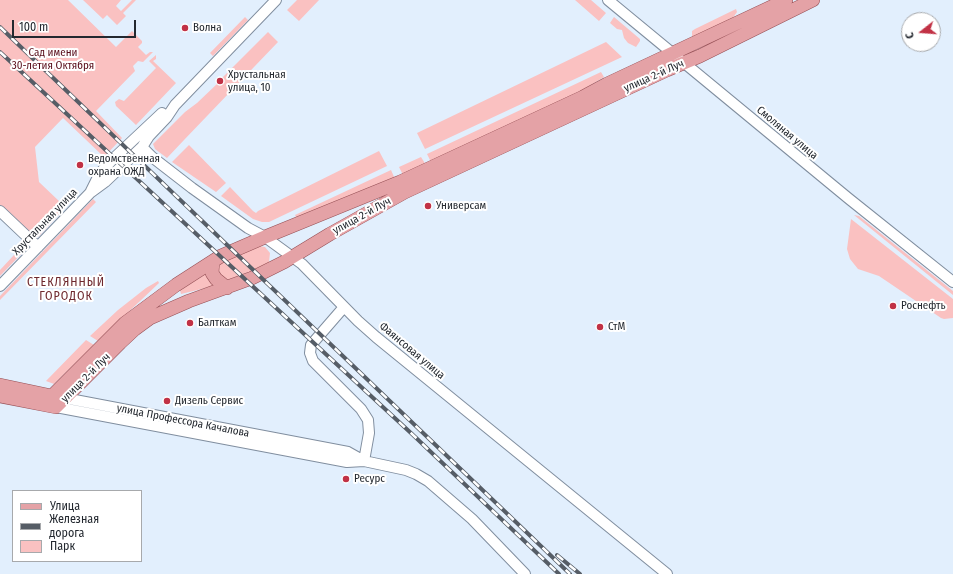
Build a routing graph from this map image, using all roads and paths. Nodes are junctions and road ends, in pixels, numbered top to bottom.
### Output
1 (276, 0) edge
2 (608, 0) edge
3 (786, 0) edge
4 (813, 0) edge
5 (672, 53) junction
6 (683, 62) junction
7 (175, 105) junction
8 (142, 147) junction
9 (90, 192) junction
10 (0, 211) edge
11 (265, 237) junction
12 (38, 247) junction
13 (292, 256) junction
14 (213, 261) junction
15 (953, 282) edge
16 (0, 286) edge
17 (227, 288) junction
18 (344, 307) junction
19 (0, 385) edge
20 (0, 396) edge
21 (58, 400) junction
22 (364, 461) junction
23 (525, 574) edge
24 (667, 574) edge

1 - 7 street, Хрустальная улица
2 - 5 street, Смоляная улица
3 - 5 main road, улица 2-й Луч
4 - 6 main road, улица 2-й Луч
5 - 6 street, Смоляная улица
5 - 11 main road, улица 2-й Луч
6 - 13 main road, улица 2-й Луч
6 - 15 street, Смоляная улица
7 - 8 street, Хрустальная улица
7 - 9 street, Хрустальная улица
8 - 9 street, Хрустальная улица
8 - 11 street, Фаянсовая улица
9 - 12 street, Хрустальная улица
10 - 12 street
11 - 13 street, Фаянсовая улица
11 - 14 main road, улица 2-й Луч
12 - 16 street, Хрустальная улица
13 - 17 main road, улица 2-й Луч
13 - 18 street, Фаянсовая улица
14 - 17 main road
14 - 21 main road, улица 2-й Луч
17 - 21 main road, улица 2-й Луч
18 - 22 street
18 - 24 street, Фаянсовая улица
19 - 21 main road, улица Профессора Качалова
20 - 21 main road, улица Профессора Качалова
21 - 22 street, улица Профессора Качалова
22 - 23 street, улица Профессора Качалова

